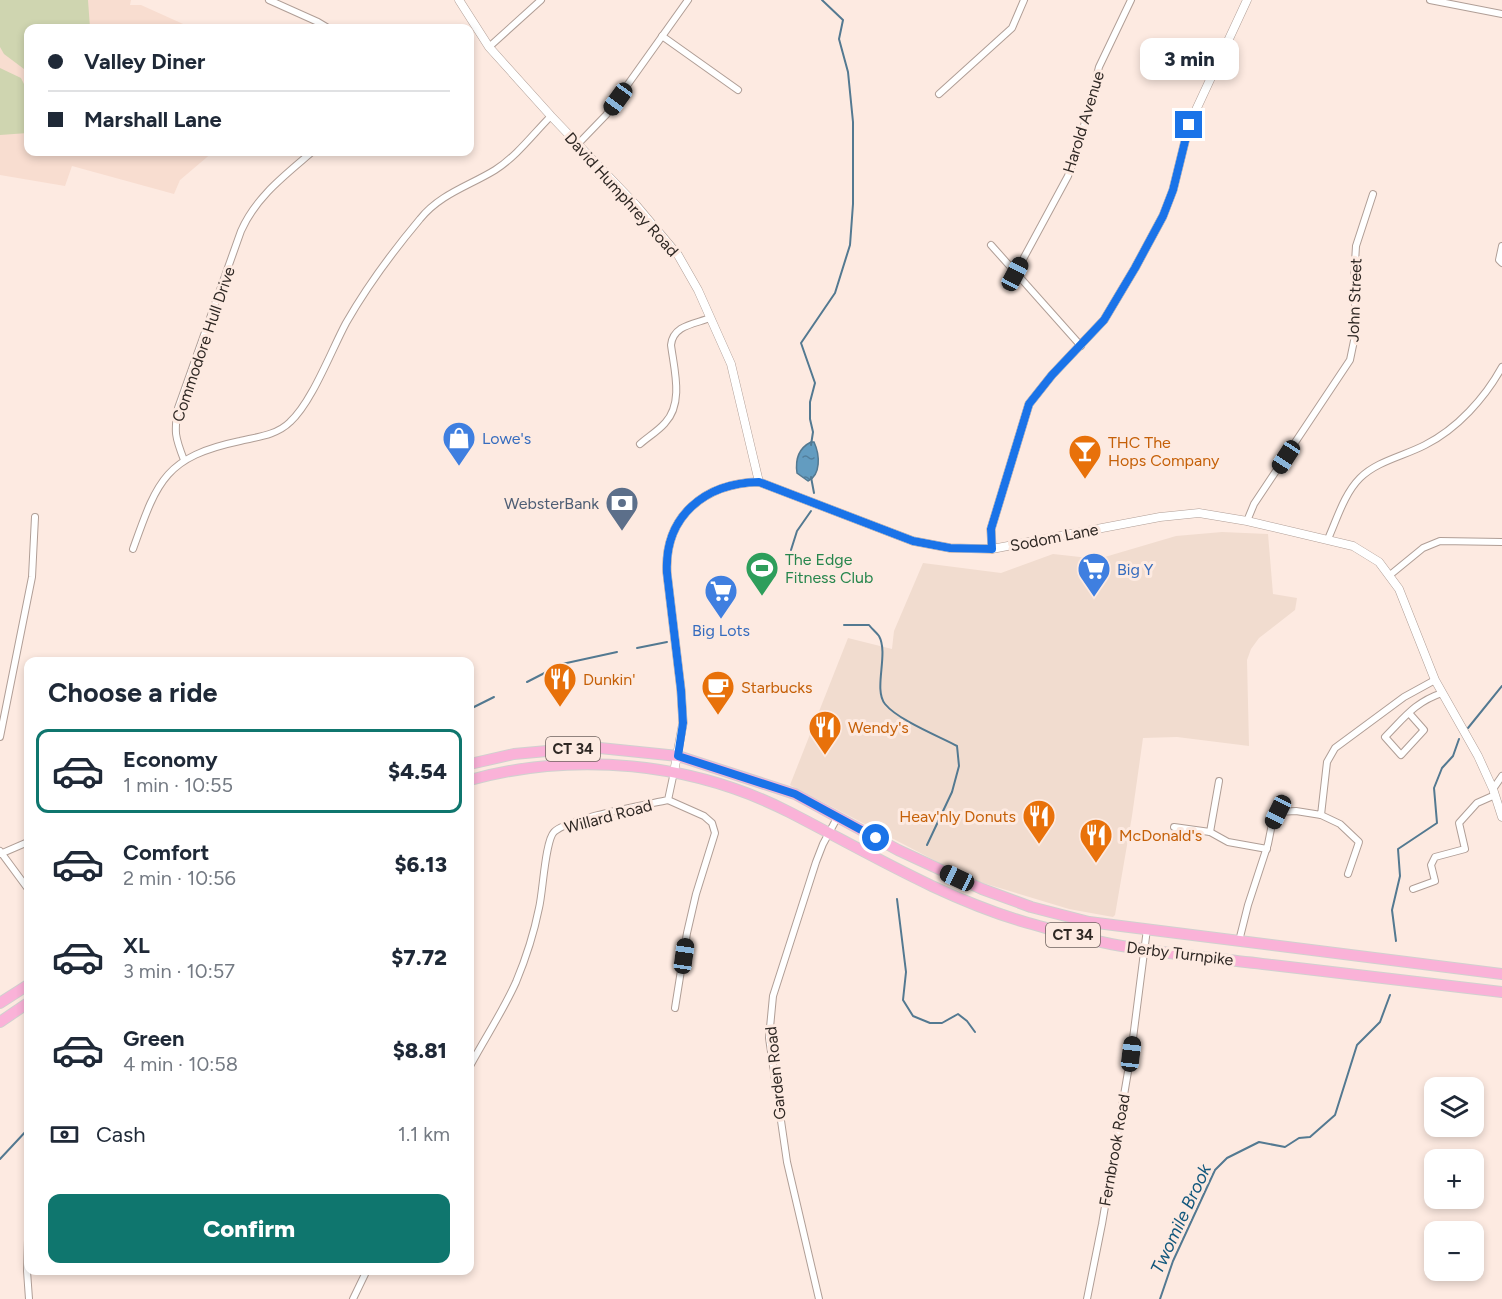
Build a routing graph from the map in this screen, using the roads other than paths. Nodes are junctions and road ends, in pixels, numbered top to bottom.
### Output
1 (269, 0) edge
2 (459, 0) edge
3 (541, 0) edge
4 (688, 0) edge
5 (1024, 0) edge
6 (1131, 0) edge
7 (1248, 0) edge
8 (1430, 0) edge
9 (1502, 14) edge
10 (321, 24) edge
11 (663, 36) junction
12 (489, 47) junction
13 (738, 90) dead end
14 (939, 94) dead end
15 (551, 116) junction
16 (578, 144) junction
17 (307, 156) edge
18 (1373, 194) dead end
19 (991, 245) dead end
20 (1502, 246) edge
21 (1502, 263) edge
22 (1015, 274) junction
23 (710, 318) junction
24 (1081, 346) junction
25 (1502, 367) edge
26 (640, 444) dead end
27 (184, 460) junction
28 (759, 482) junction
29 (34, 517) dead end
30 (1247, 521) junction
31 (1328, 539) junction
32 (1502, 542) edge
33 (133, 549) dead end
34 (992, 549) junction
35 (1390, 575) junction
36 (1435, 680) junction
37 (1442, 693) junction
38 (1409, 713) junction
39 (0, 737) edge
40 (678, 756) junction
41 (474, 763) edge
42 (674, 772) junction
43 (1502, 776) edge
44 (474, 779) edge
45 (1220, 781) dead end
46 (1494, 792) junction
47 (668, 800) junction
48 (827, 812) junction
49 (1321, 815) junction
50 (1502, 817) edge
51 (837, 818) junction
52 (1174, 827) dead end
53 (818, 828) junction
54 (1210, 832) junction
55 (829, 834) junction
56 (24, 844) edge
57 (1267, 849) junction
58 (1, 853) edge
59 (1348, 874) dead end
60 (24, 884) edge
61 (1413, 889) dead end
62 (1124, 926) junction
63 (1147, 929) junction
64 (1239, 941) junction
65 (1121, 946) junction
66 (1144, 949) junction
67 (1502, 974) edge
68 (24, 988) edge
69 (1502, 992) edge
70 (0, 1003) edge
71 (24, 1006) edge
72 (675, 1008) dead end
73 (0, 1022) edge
74 (474, 1059) edge
75 (27, 1275) edge
76 (365, 1275) edge
77 (29, 1299) edge
78 (353, 1299) edge
79 (819, 1299) edge
80 (1087, 1299) edge

1 - 10 street
2 - 12 street, David Humphrey Road
3 - 12 street
4 - 11 street
5 - 14 street
6 - 22 street, Harold Avenue
7 - 24 street
8 - 9 street
11 - 13 street
11 - 16 street
12 - 15 street, David Humphrey Road
15 - 16 street, David Humphrey Road
15 - 27 street
16 - 23 street, David Humphrey Road
17 - 27 street, Commodore Hull Drive
18 - 30 street, John Street
19 - 22 street
20 - 21 street
22 - 24 street
23 - 26 street
23 - 28 street, David Humphrey Road
24 - 34 street
25 - 31 street
27 - 33 street
28 - 34 street, Sodom Lane
28 - 40 street, Sodom Lane
29 - 39 street
30 - 31 street, Sodom Lane
30 - 34 street, Sodom Lane
31 - 35 street, Sodom Lane
32 - 35 street
35 - 36 street, Sodom Lane
36 - 37 street, Sodom Lane
36 - 49 street
37 - 38 street
37 - 46 street, Sodom Lane
38 - 38 street
40 - 41 highway, CT 34
40 - 42 street, Sodom Lane
40 - 48 highway, Derby Turnpike / CT 34
42 - 44 highway, CT 34
42 - 47 street, Willard Road
42 - 53 highway, Derby Turnpike / CT 34
43 - 46 street
45 - 54 street
46 - 50 street, Sodom Lane
46 - 61 street
47 - 72 street
47 - 74 street, Willard Road
48 - 51 highway, Derby Turnpike / CT 34
48 - 53 highway
49 - 57 street
49 - 59 street
51 - 55 street, Garden Road
51 - 62 highway, Derby Turnpike / CT 34
52 - 54 street
53 - 55 highway, Derby Turnpike / CT 34
54 - 57 street
55 - 65 highway, Derby Turnpike / CT 34
55 - 79 street, Garden Road
56 - 58 street
57 - 64 street
58 - 60 street
62 - 63 highway, Derby Turnpike / CT 34
62 - 65 highway
63 - 64 highway, Derby Turnpike / CT 34
63 - 66 street, Fernbrook Road
64 - 67 highway, Derby Turnpike / CT 34
65 - 66 highway, Derby Turnpike / CT 34
66 - 69 highway, Derby Turnpike / CT 34
66 - 80 street, Fernbrook Road
68 - 70 highway
71 - 73 highway
75 - 77 street
76 - 78 street

